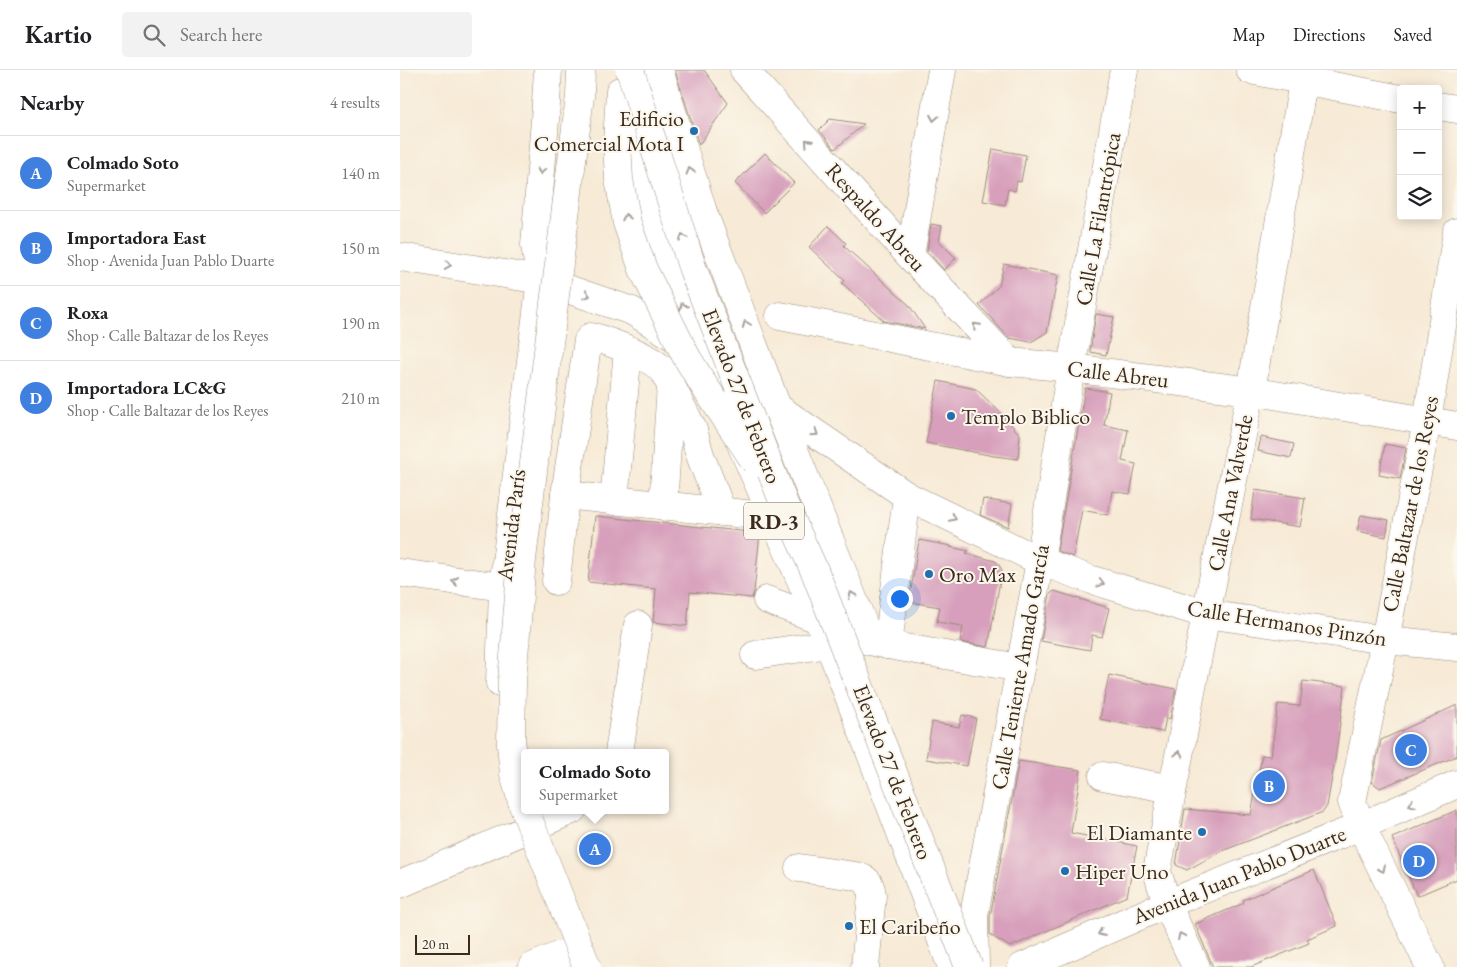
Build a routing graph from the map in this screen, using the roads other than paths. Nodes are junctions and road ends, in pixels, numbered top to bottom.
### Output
1 (548, 70) edge
2 (570, 70) edge
3 (581, 70) edge
4 (659, 70) edge
5 (744, 70) edge
6 (942, 70) edge
7 (1124, 70) edge
8 (1250, 70) edge
9 (1304, 75) edge
10 (624, 77) edge
11 (1397, 97) edge
12 (1442, 107) edge
13 (1457, 109) edge
14 (1457, 232) edge
15 (910, 256) junction
16 (400, 257) edge
17 (541, 280) junction
18 (780, 316) dead end
19 (628, 350) junction
20 (705, 358) junction
21 (1010, 362) junction
22 (1071, 368) junction
23 (671, 384) junction
24 (1251, 391) junction
25 (777, 407) junction
26 (1427, 421) junction
27 (1457, 426) edge
28 (564, 495) junction
29 (907, 496) junction
30 (614, 500) junction
31 (663, 506) junction
32 (778, 511) junction
33 (722, 512) junction
34 (1040, 562) junction
35 (400, 573) edge
36 (556, 580) dead end
37 (503, 587) junction
38 (768, 600) dead end
39 (1206, 614) junction
40 (638, 625) dead end
41 (828, 632) junction
42 (1385, 640) junction
43 (879, 643) junction
44 (1457, 647) edge
45 (755, 655) dead end
46 (1020, 668) junction
47 (620, 749) edge
48 (1103, 776) dead end
49 (1457, 784) edge
50 (1172, 789) junction
51 (521, 798) edge
52 (526, 814) edge
53 (563, 814) edge
54 (1361, 826) junction
55 (523, 832) junction
56 (798, 868) dead end
57 (400, 884) edge
58 (1167, 904) junction
59 (578, 962) edge
60 (532, 967) edge
61 (866, 967) edge
62 (952, 967) edge
63 (969, 967) edge
64 (975, 967) edge
65 (1022, 967) edge
66 (1196, 967) edge
67 (1430, 967) edge

1 -> 17 main road, Avenida París
2 - 17 main road
3 - 51 main road, bridge
25 -> 4 main road
15 -> 5 main road, Respaldo Abreu
6 -> 15 main road
7 - 22 main road, Calle La Filantrópica
8 - 9 main road
9 - 11 main road
9 - 24 main road, Calle Ana Valverde
20 -> 10 main road, RD-3
32 -> 10 main road, Elevado 27 de Febrero / RD-3, bridge
32 -> 10 main road, bridge
12 - 13 main road
14 - 26 main road, Calle Baltazar de los Reyes
21 -> 15 main road, Respaldo Abreu
16 -> 17 main road
17 -> 20 main road, Calle Hermanos Pinzón
17 - 37 main road, Avenida París
18 - 21 main road, Calle Abreu
19 - 23 main road
19 - 28 main road
19 - 30 main road
20 - 25 main road, Calle Hermanos Pinzón
20 - 32 main road, RD-3
21 - 22 main road, Calle Abreu
22 - 24 main road, Calle Abreu
22 - 34 main road, Calle Teniente Amado García
23 - 31 main road
23 - 33 main road
24 - 26 main road, Calle Abreu
24 - 39 main road, Calle Ana Valverde
25 -> 29 main road, Calle Hermanos Pinzón
43 -> 25 main road
26 - 27 main road, Calle Abreu
26 - 42 main road, Calle Baltazar de los Reyes
28 - 30 main road
28 - 36 main road
29 -> 34 main road, Calle Hermanos Pinzón
29 - 43 main road
30 - 31 main road
31 - 33 main road
32 - 33 main road
32 - 41 main road, RD-3
32 - 63 main road, Elevado 27 de Febrero / RD-3, bridge
34 -> 39 main road, Calle Hermanos Pinzón
34 - 46 main road, Calle Teniente Amado García
37 -> 35 main road
37 - 55 main road, Avenida París
38 - 41 main road
39 - 42 main road, Calle Hermanos Pinzón
50 -> 39 main road, Calle Ana Valverde
40 - 47 main road
41 - 43 main road
41 - 45 main road
41 - 62 main road, RD-3
42 - 44 main road, Calle Hermanos Pinzón
42 - 54 main road, Calle Baltazar de los Reyes
43 - 46 main road
46 - 64 main road, Calle Teniente Amado García
48 - 50 main road
49 -> 54 main road, Avenida Juan Pablo Duarte
50 - 58 main road, Calle Ana Valverde
52 - 59 main road, bridge
53 - 55 main road
54 - 58 main road, Avenida Juan Pablo Duarte
54 -> 67 main road, Calle Baltazar de los Reyes
55 - 57 main road
55 - 59 main road, Avenida París
56 - 61 main road
58 -> 65 main road, Avenida Juan Pablo Duarte
66 -> 58 main road, Calle Ana Valverde
59 - 60 main road

